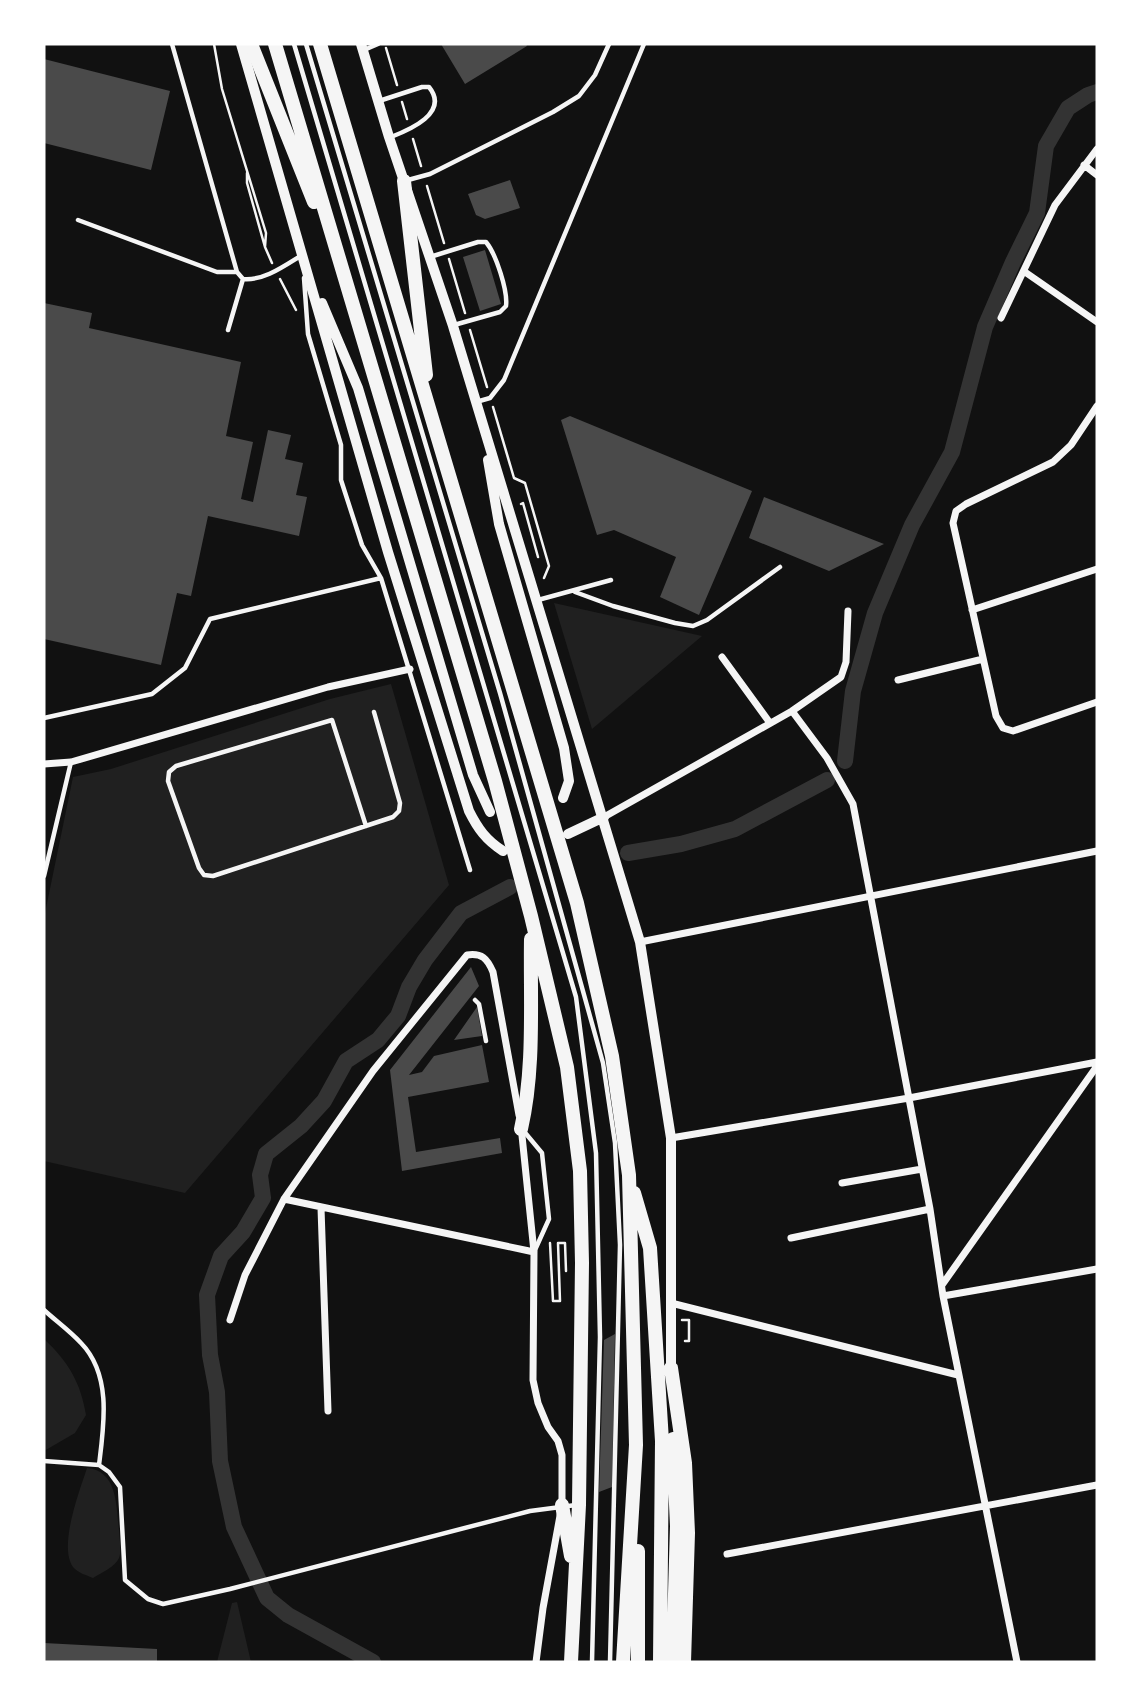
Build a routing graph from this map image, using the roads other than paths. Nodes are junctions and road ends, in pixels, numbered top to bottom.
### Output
1 (172, 44) edge
2 (241, 44) edge
3 (251, 44) edge
4 (275, 44) edge
5 (294, 44) edge
6 (306, 44) edge
7 (320, 44) edge
8 (378, 44) edge
9 (610, 44) edge
10 (644, 44) edge
11 (362, 47) edge
12 (378, 101) junction
13 (389, 137) junction
14 (1097, 149) edge
15 (1084, 165) junction
16 (1097, 174) edge
17 (404, 181) junction
18 (78, 220) dead end
19 (302, 255) junction
20 (430, 257) junction
21 (237, 272) junction
22 (1025, 272) junction
23 (243, 279) junction
24 (353, 299) junction
25 (1002, 318) dead end
26 (1097, 322) edge
27 (453, 326) junction
28 (228, 330) dead end
29 (475, 402) junction
30 (1097, 406) edge
31 (430, 411) junction
32 (481, 419) junction
33 (780, 567) dead end
34 (1097, 569) edge
35 (381, 578) junction
36 (611, 580) dead end
37 (575, 592) junction
38 (543, 599) junction
39 (972, 610) junction
40 (848, 611) dead end
41 (722, 657) dead end
42 (983, 659) junction
43 (410, 669) junction
44 (898, 680) dead end
45 (1097, 702) edge
46 (792, 711) junction
47 (374, 712) dead end
48 (44, 718) edge
49 (770, 723) junction
50 (71, 762) junction
51 (44, 764) edge
52 (563, 798) dead end
53 (490, 812) dead end
54 (604, 817) junction
55 (366, 825) junction
56 (569, 834) dead end
57 (503, 850) dead end
58 (1097, 851) edge
59 (470, 870) dead end
60 (44, 876) edge
61 (870, 896) junction
62 (531, 916) junction
63 (640, 942) junction
64 (475, 1000) dead end
65 (486, 1041) dead end
66 (1097, 1064) edge
67 (909, 1098) junction
68 (522, 1129) junction
69 (671, 1138) junction
70 (922, 1169) junction
71 (629, 1175) junction
72 (842, 1183) dead end
73 (284, 1199) junction
74 (321, 1208) junction
75 (930, 1209) junction
76 (791, 1238) dead end
77 (534, 1252) junction
78 (1097, 1269) edge
79 (942, 1286) junction
80 (943, 1296) junction
81 (671, 1303) junction
82 (44, 1310) edge
83 (230, 1320) dead end
84 (671, 1368) junction
85 (958, 1375) junction
86 (328, 1411) dead end
87 (662, 1441) junction
88 (636, 1445) junction
89 (44, 1461) edge
90 (99, 1465) junction
91 (1097, 1485) edge
92 (562, 1505) junction
93 (579, 1505) junction
94 (987, 1506) junction
95 (727, 1554) dead end
96 (575, 1578) junction
97 (677, 1659) edge
98 (536, 1662) edge
99 (571, 1662) edge
100 (592, 1662) edge
101 (610, 1662) edge
102 (623, 1662) edge
103 (638, 1662) edge
104 (660, 1662) edge
105 (1017, 1662) edge

1 - 21 lane
2 - 19 street
3 - 24 highway
4 - 24 highway
5 - 100 lane
6 - 101 lane
7 - 31 highway
8 - 11 lane
9 - 17 lane
10 - 29 lane
11 - 12 street
12 - 13 street
12 - 13 lane
13 - 17 street
14 - 15 street
15 - 16 street
15 - 22 street
17 - 20 street
17 - 31 highway
18 - 21 lane
19 - 23 lane
19 - 35 lane
19 - 53 street
19 - 57 street
20 - 27 street
20 - 27 lane
21 - 23 lane
22 - 25 street
22 - 26 street
23 - 28 lane
24 - 62 highway
27 - 29 street
29 - 32 street
30 - 39 street
31 - 71 highway
32 - 38 street
32 - 52 street
33 - 37 lane
34 - 39 street
35 - 43 lane
35 - 48 lane
36 - 37 lane
37 - 38 lane
38 - 54 street
39 - 42 street
40 - 46 street
41 - 49 street
42 - 44 street
42 - 45 street
43 - 50 street
43 - 59 lane
46 - 49 street
46 - 61 street
47 - 55 lane
49 - 54 street
50 - 51 street
50 - 60 lane
54 - 56 street
54 - 63 street
55 - 55 lane
58 - 61 street
61 - 63 street
61 - 67 street
62 - 68 highway
62 - 93 highway
63 - 69 street
64 - 65 lane
66 - 67 street
66 - 79 street
67 - 69 street
67 - 70 street
68 - 73 street
68 - 77 street
68 - 77 lane
69 - 81 street
70 - 72 street
70 - 75 street
71 - 87 highway
71 - 88 highway
73 - 74 street
73 - 83 street
74 - 77 street
74 - 86 street
75 - 76 street
75 - 79 street
77 - 92 street
78 - 80 street
79 - 80 street
80 - 85 street
81 - 84 street
81 - 85 street
82 - 90 lane
84 - 87 highway
84 - 97 highway
85 - 94 street
87 - 104 highway
88 - 102 highway
88 - 103 highway
89 - 90 lane
90 - 92 lane
91 - 94 street
92 - 93 lane
92 - 96 highway
92 - 98 street
93 - 96 highway
94 - 95 street
94 - 105 street
96 - 99 highway

